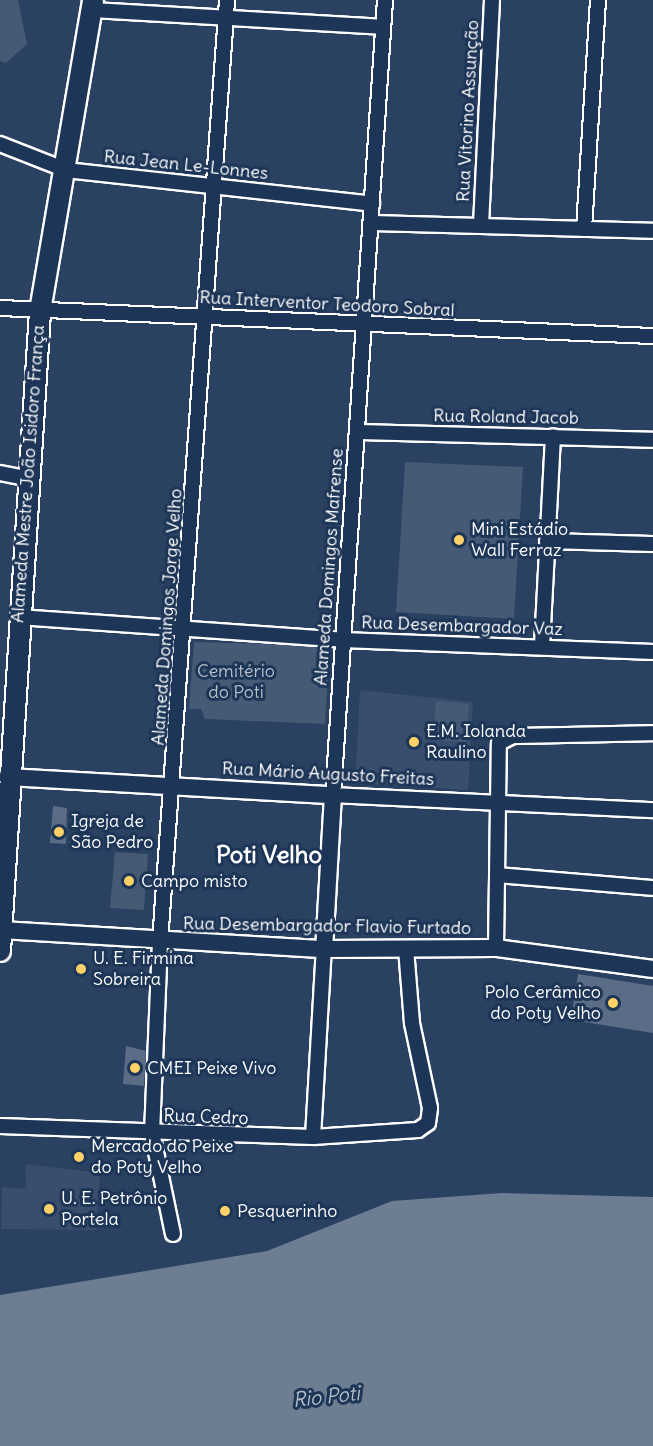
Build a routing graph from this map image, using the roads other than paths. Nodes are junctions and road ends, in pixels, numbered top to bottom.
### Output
1 (227, 0) edge
2 (385, 0) edge
3 (492, 0) edge
4 (597, 0) edge
5 (92, 5) edge
6 (225, 18) junction
7 (383, 27) junction
8 (0, 144) edge
9 (66, 170) junction
10 (213, 186) junction
11 (372, 204) junction
12 (371, 223) junction
13 (481, 225) junction
14 (584, 229) junction
15 (653, 231) edge
16 (0, 308) edge
17 (40, 311) junction
18 (208, 317) junction
19 (364, 324) junction
20 (653, 336) edge
21 (357, 432) junction
22 (553, 436) junction
23 (653, 440) edge
24 (0, 473) edge
25 (26, 478) junction
26 (547, 540) junction
27 (653, 544) edge
28 (18, 617) junction
29 (184, 630) junction
30 (343, 640) junction
31 (543, 646) junction
32 (653, 652) edge
33 (653, 733) edge
34 (3, 776) edge
35 (172, 785) junction
36 (333, 795) junction
37 (499, 804) junction
38 (653, 810) edge
39 (498, 875) junction
40 (653, 888) edge
41 (1, 930) edge
42 (160, 942) junction
43 (496, 948) junction
44 (324, 949) junction
45 (406, 949) junction
46 (0, 951) edge
47 (653, 969) edge
48 (0, 1126) edge
49 (152, 1133) junction
50 (313, 1137) junction
51 (173, 1234) dead end

1 - 6 street, Alameda Domingos Jorge Velho
2 - 7 street, Alameda Domingos Mafrense
3 - 13 street, Rua Vitorino Assunção
4 - 14 street
5 - 6 street
5 - 9 main road, Alameda Mestre João Isidoro França
6 - 7 street
6 - 10 street, Alameda Domingos Jorge Velho
7 - 11 street, Alameda Domingos Mafrense
8 - 9 street, Rua Jean Le-Lonnes
9 - 10 street, Rua Jean Le-Lonnes
9 - 17 main road, Alameda Mestre João Isidoro França
10 - 11 street, Rua Jean Le-Lonnes
10 - 18 street, Alameda Domingos Jorge Velho
11 - 12 street, Alameda Domingos Mafrense
12 - 13 street
12 - 19 street, Alameda Domingos Mafrense
13 - 14 street
14 - 15 street
16 - 17 street, Rua Interventor Teodoro Sobral
17 - 18 street, Rua Interventor Teodoro Sobral
17 - 25 main road, Alameda Mestre João Isidoro França
18 - 19 street, Rua Interventor Teodoro Sobral
18 - 29 street, Alameda Domingos Jorge Velho
19 - 20 street, Rua Interventor Teodoro Sobral
19 - 21 street, Alameda Domingos Mafrense
21 - 22 street, Rua Roland Jacob
21 - 30 street, Alameda Domingos Mafrense
22 - 23 street, Rua Roland Jacob
22 - 26 street
24 - 25 street
25 - 28 main road, Alameda Mestre João Isidoro França
26 - 27 street
26 - 31 street
28 - 29 street, Rua Desembargador Vaz
28 - 34 main road, Alameda Mestre João Isidoro França
29 - 30 street, Rua Desembargador Vaz
29 - 35 street, Alameda Domingos Jorge Velho
30 - 31 street, Rua Desembargador Vaz
30 - 36 street, Alameda Domingos Mafrense
31 - 32 street, Rua Desembargador Vaz
33 - 37 street
34 - 35 street, Rua Mário Augusto Freitas
34 - 41 main road, Alameda Mestre João Isidoro França
35 - 36 street, Rua Mário Augusto Freitas
35 - 42 street, Alameda Domingos Jorge Velho
36 - 37 street, Rua Mário Augusto Freitas
36 - 44 street, Alameda Domingos Mafrense
37 - 38 street, Rua Mário Augusto Freitas
37 - 39 street
39 - 40 street
39 - 43 street
41 - 42 street, Rua Desembargador Flavio Furtado
41 - 46 main road, Alameda Mestre João Isidoro França
42 - 44 street, Rua Desembargador Flavio Furtado
42 - 49 street, Alameda Domingos Jorge Velho
43 - 45 street, Rua Desembargador Flavio Furtado
43 - 47 street, Rua Desembargador Flavio Furtado
44 - 45 street, Rua Desembargador Flavio Furtado
44 - 50 street, Alameda Domingos Mafrense
45 - 50 street, Rua Cedro
48 - 49 street, Rua Cedro
49 - 50 street, Rua Cedro
49 - 51 street, Alameda Domingos Jorge Velho

